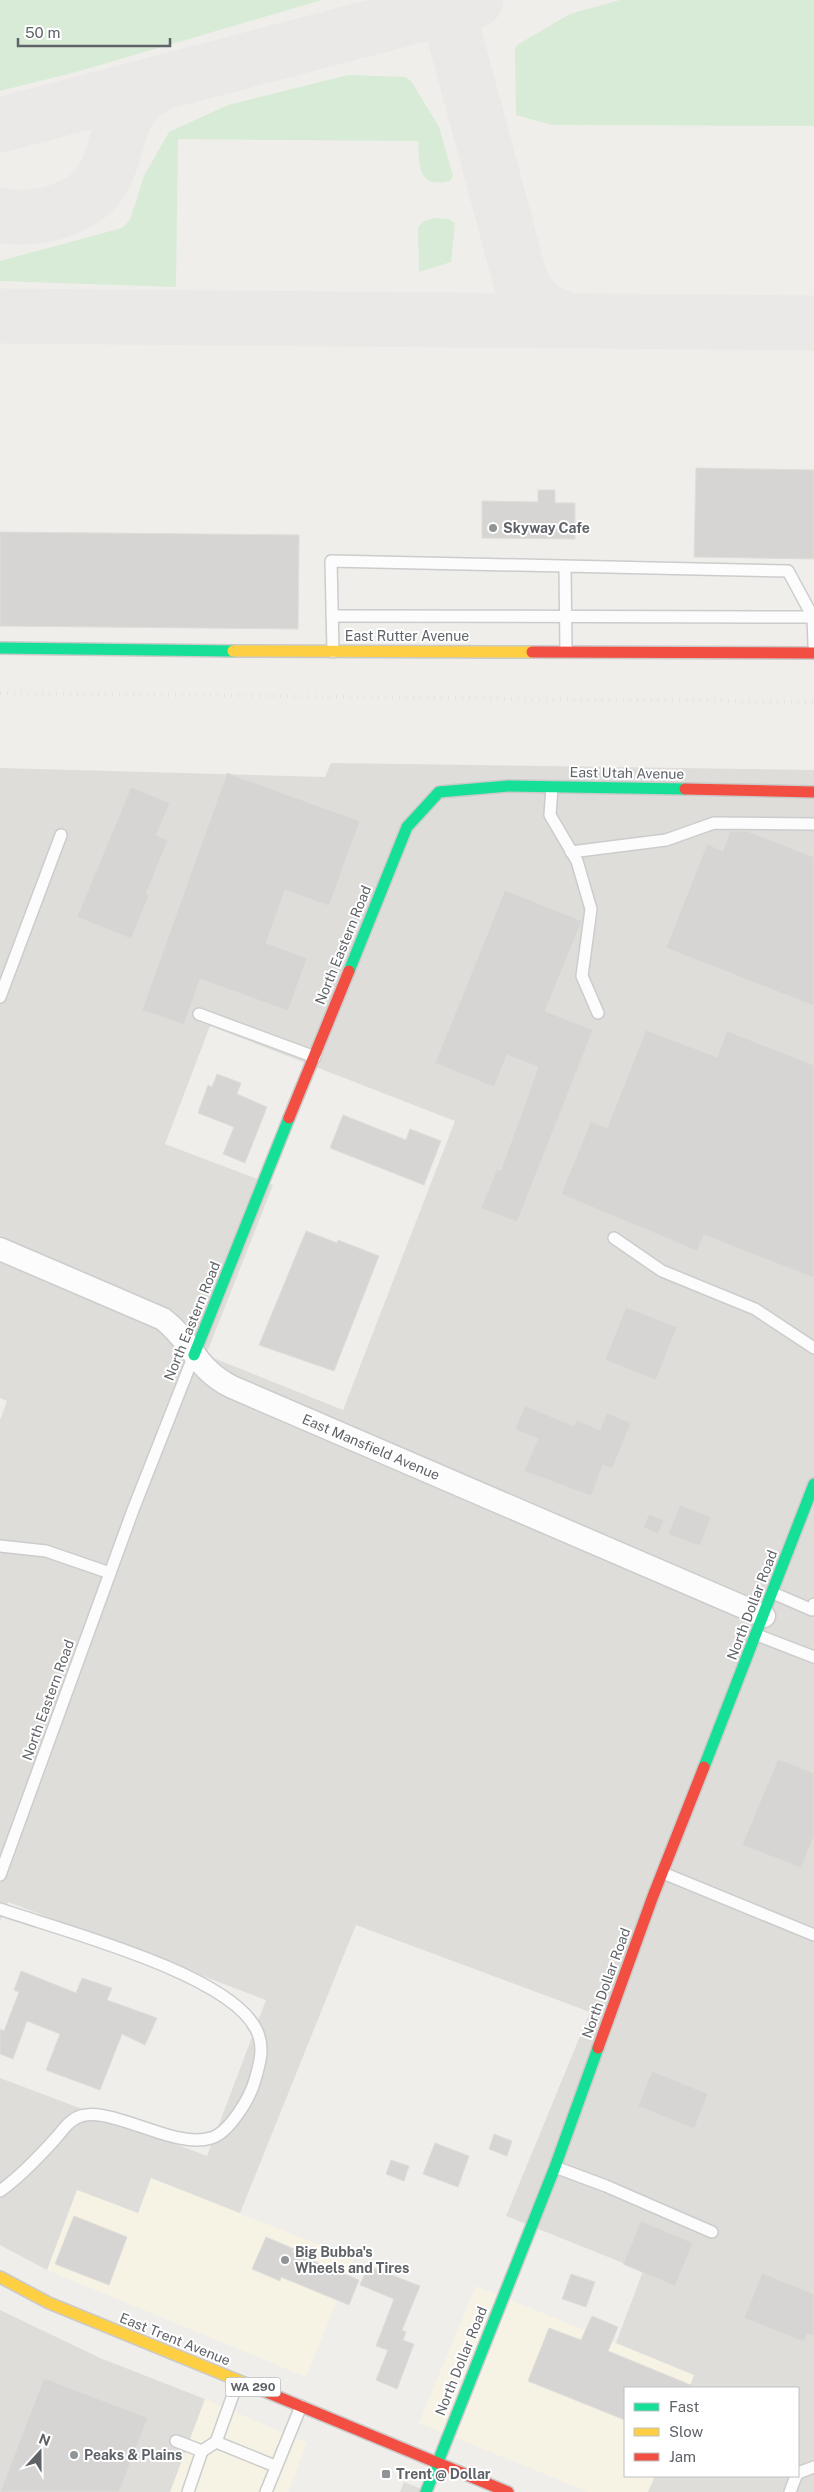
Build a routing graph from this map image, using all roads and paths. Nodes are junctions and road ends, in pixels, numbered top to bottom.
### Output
1 (565, 567) junction
2 (332, 616) junction
3 (566, 617) junction
4 (813, 617) edge
5 (814, 645) edge
6 (0, 648) edge
7 (332, 652) junction
8 (566, 652) junction
9 (814, 653) edge
10 (552, 787) junction
11 (439, 792) joint
12 (814, 792) edge
13 (814, 824) edge
14 (61, 835) dead end
15 (571, 852) junction
16 (0, 997) edge
17 (199, 1014) dead end
18 (598, 1014) dead end
19 (315, 1057) junction
20 (614, 1238) dead end
21 (0, 1249) edge
22 (814, 1348) edge
23 (194, 1355) junction
24 (814, 1484) edge
25 (809, 1510) edge
26 (0, 1546) edge
27 (110, 1572) junction
28 (773, 1593) junction
29 (813, 1608) edge
30 (760, 1626) junction
31 (814, 1657) edge
32 (663, 1873) junction
33 (0, 1875) edge
34 (0, 1909) edge
35 (814, 1935) edge
36 (554, 2167) junction
37 (0, 2191) edge
38 (712, 2232) dead end
39 (0, 2277) edge
40 (238, 2381) junction
41 (301, 2406) junction
42 (176, 2442) dead end
43 (216, 2442) junction
44 (202, 2451) junction
45 (437, 2463) junction
46 (275, 2466) junction
47 (814, 2467) edge
48 (799, 2473) edge
49 (796, 2477) edge
50 (188, 2492) edge
51 (266, 2492) edge
52 (426, 2492) edge
53 (508, 2492) edge
54 (790, 2492) edge

1 - 2 lane
1 - 3 lane
1 - 4 lane
2 - 3 lane
2 - 7 lane
3 - 4 lane
3 - 8 lane
4 - 5 lane
6 - 7 street, East Rutter Avenue
7 - 8 street, East Rutter Avenue
8 - 9 street, East Rutter Avenue
10 - 11 street, East Utah Avenue
10 - 12 street, East Utah Avenue
10 - 15 lane
11 - 19 street, North Eastern Road
13 - 15 lane
14 - 16 lane
15 - 18 lane
17 - 19 lane
19 - 23 street, North Eastern Road
20 - 22 lane
21 - 23 street, East Mansfield Avenue
23 - 27 lane, North Eastern Road
23 - 30 street, East Mansfield Avenue
24 - 25 street, North Dollar Road
25 - 28 street, North Dollar Road
26 - 27 lane
27 - 33 lane, North Eastern Road
28 - 29 lane
28 - 30 street, North Dollar Road
30 - 31 lane
30 - 32 street, North Dollar Road
32 - 35 lane
32 - 36 street, North Dollar Road
34 - 37 lane
36 - 38 lane
36 - 45 street, North Dollar Road
39 - 40 street, East Trent Avenue / WA 290
40 - 41 street, East Trent Avenue / WA 290
40 - 43 lane
41 - 45 street, East Trent Avenue / WA 290
41 - 46 lane
42 - 44 lane
43 - 44 lane
43 - 46 lane
44 - 50 lane
45 - 52 street, North Dollar Road
45 - 53 street, East Trent Avenue / WA 290
46 - 51 lane
47 - 48 lane
49 - 54 lane

